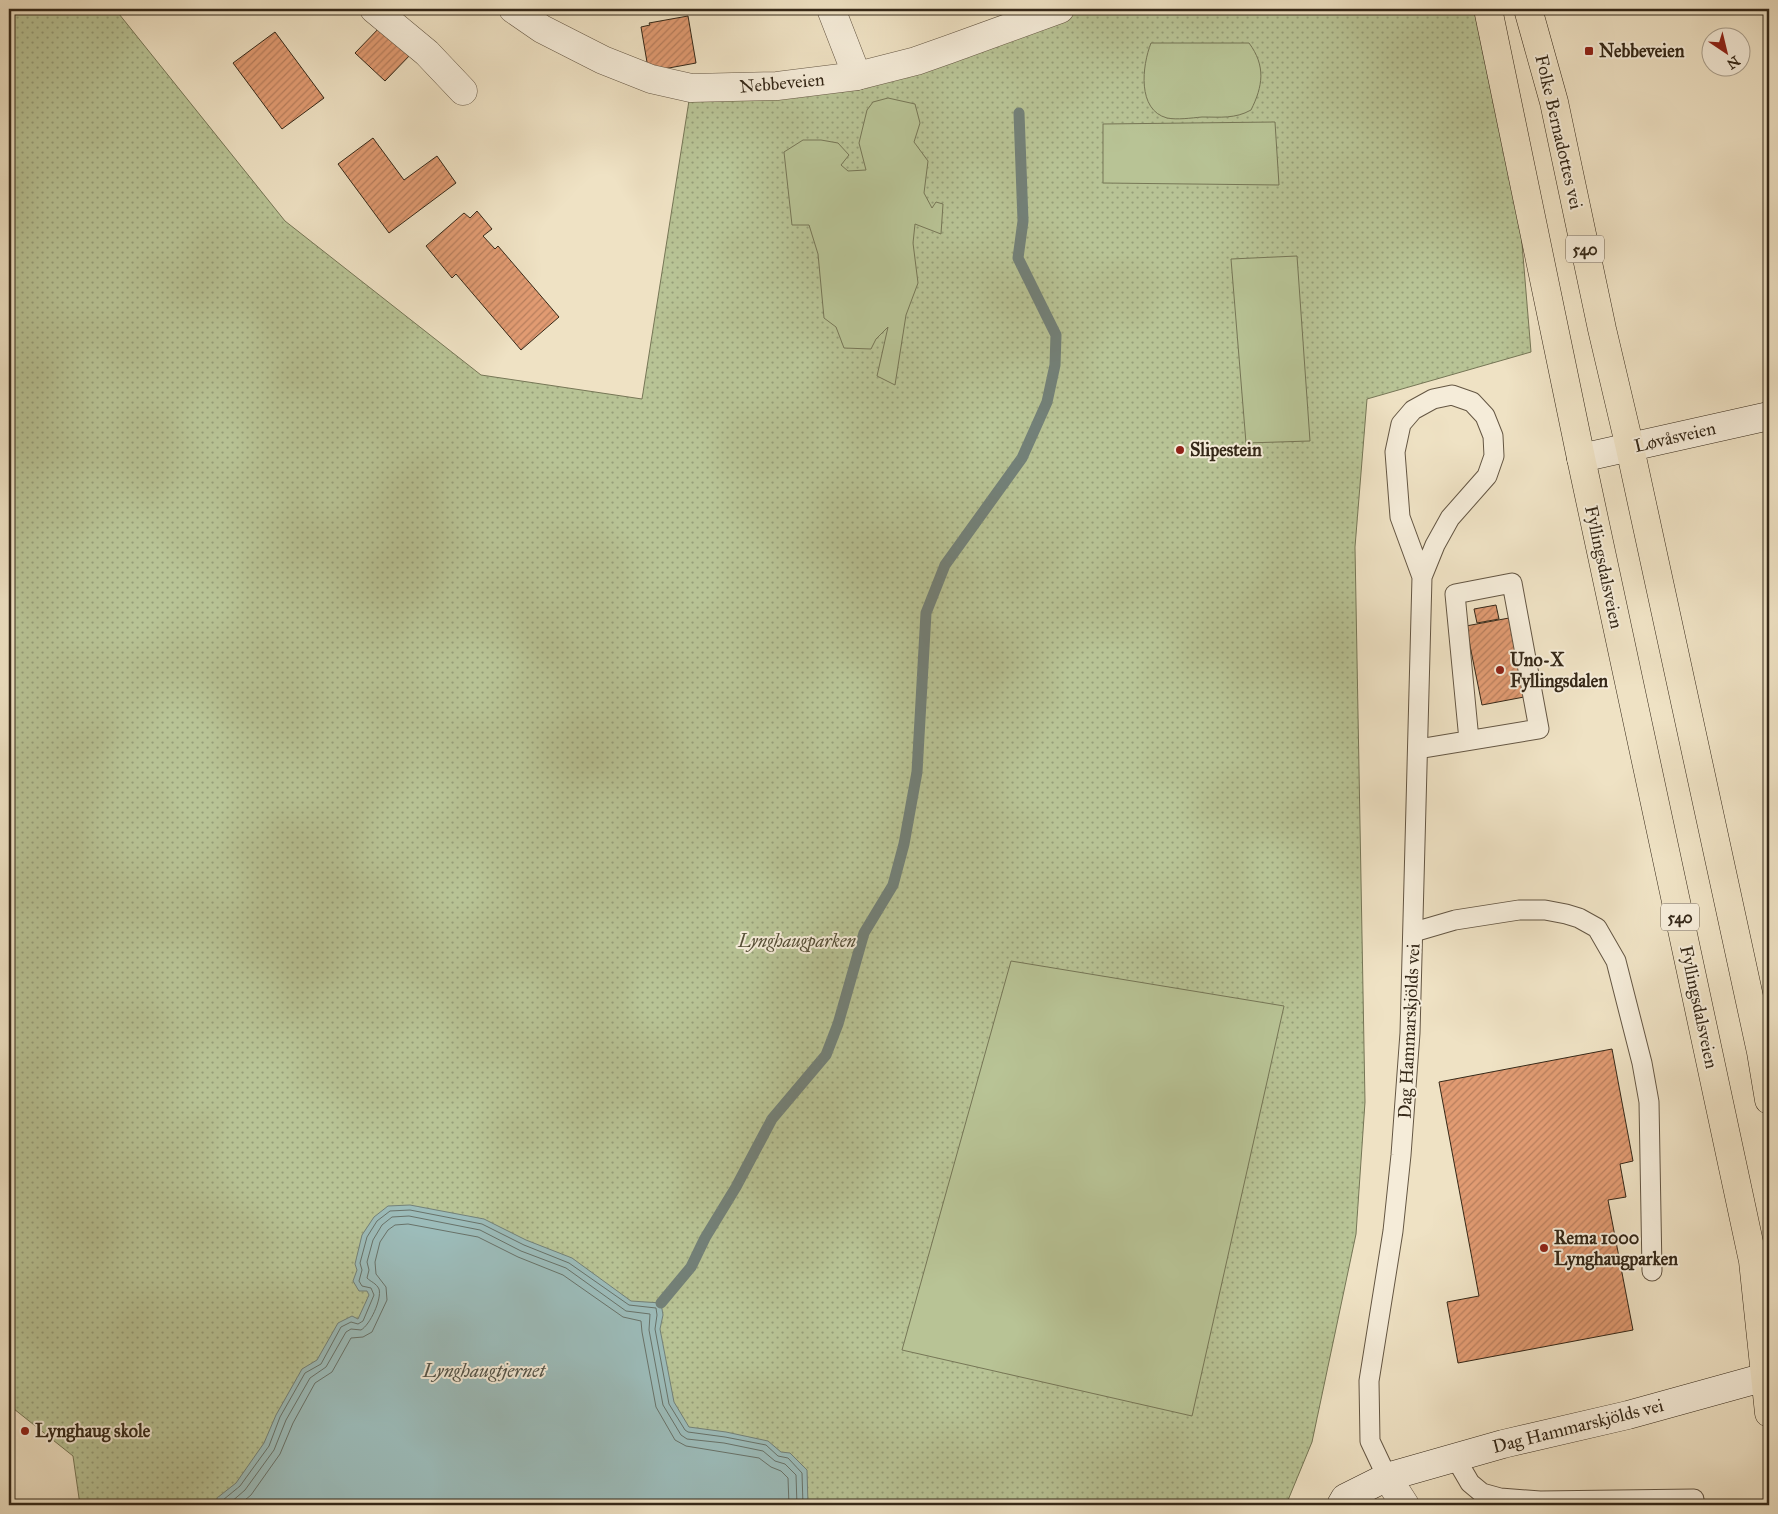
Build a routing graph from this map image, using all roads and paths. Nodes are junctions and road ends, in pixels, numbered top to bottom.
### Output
1 (374, 9) edge
2 (512, 9) edge
3 (831, 9) edge
4 (1060, 9) edge
5 (1488, 9) edge
6 (1528, 9) edge
7 (1031, 14) edge
8 (856, 76) junction
9 (463, 91) dead end
10 (1769, 416) edge
11 (1630, 448) junction
12 (1581, 458) junction
13 (1422, 578) junction
14 (1469, 740) junction
15 (1418, 748) junction
16 (1414, 932) junction
17 (1769, 1100) edge
18 (1652, 1271) dead end
19 (1767, 1377) edge
20 (1769, 1413) edge
21 (1456, 1459) junction
22 (1387, 1478) junction
23 (1694, 1498) dead end
24 (1341, 1505) edge
25 (1405, 1505) edge

1 - 9 street
2 - 8 street, Nebbeveien
3 - 8 street
4 - 7 street, Nebbeveien
5 - 12 main road, 540
6 - 11 main road, Folke Bernadottes vei / 540
7 - 8 street, Nebbeveien
10 - 11 street, Løvåsveien
11 - 12 street, Løvåsveien
11 - 17 main road, Folke Bernadottes vei / 540
12 - 19 main road, Fyllingsdalsveien / 540
13 - 13 lane, Dag Hammarskjölds vei
13 - 15 lane, Dag Hammarskjölds vei
14 - 14 lane
14 - 15 lane
15 - 16 lane, Dag Hammarskjölds vei
16 - 18 lane
16 - 22 lane, Dag Hammarskjölds vei
19 - 20 main road, Fyllingsdalsveien / 540
19 - 21 street, Dag Hammarskjölds vei
21 - 22 street, Dag Hammarskjölds vei
21 - 23 lane
22 - 24 street, Dag Hammarskjölds vei
22 - 25 street, Dag Hammarskjölds vei

